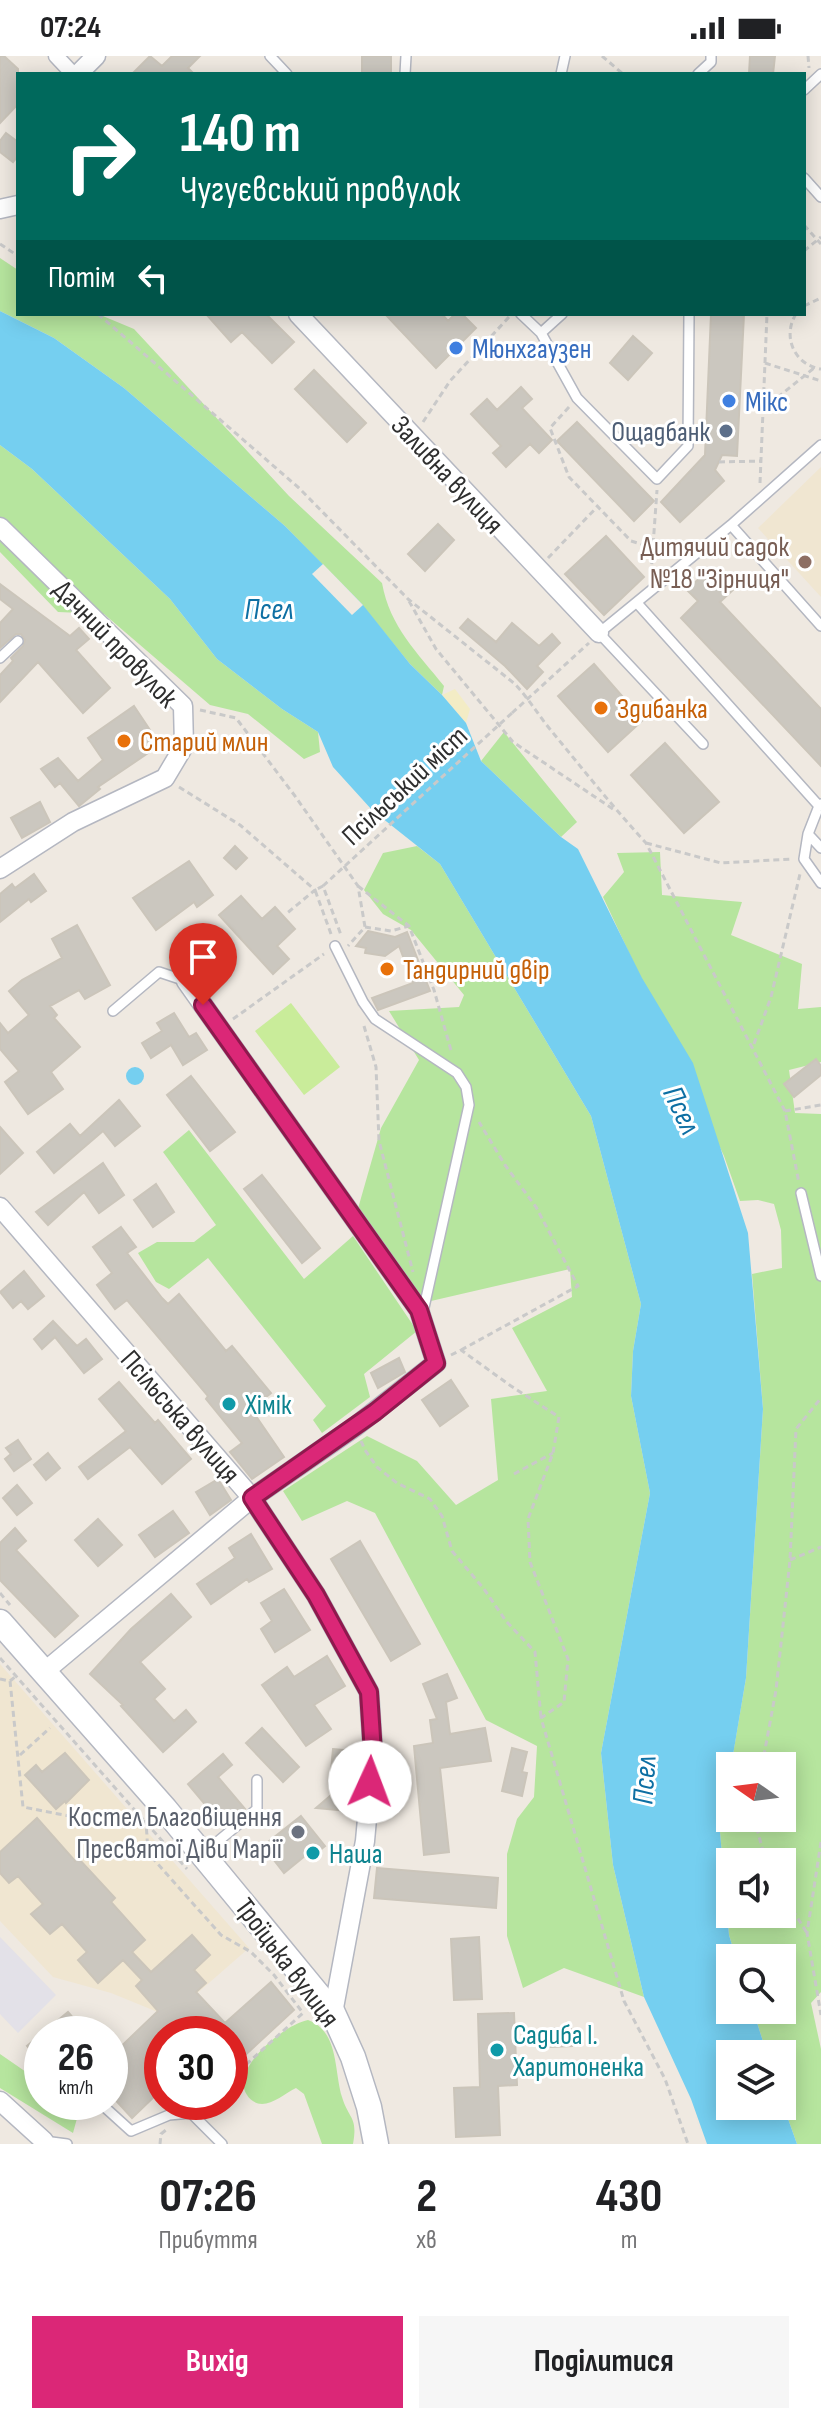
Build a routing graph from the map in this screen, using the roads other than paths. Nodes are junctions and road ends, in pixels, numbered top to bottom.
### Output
1 (56, 56) edge
2 (96, 56) edge
3 (270, 56) edge
4 (711, 56) edge
5 (73, 72) edge
6 (77, 72) edge
7 (285, 72) edge
8 (700, 72) edge
9 (821, 74) edge
10 (806, 88) edge
11 (806, 180) edge
12 (821, 197) edge
13 (300, 316) edge
14 (523, 316) edge
15 (560, 316) edge
16 (689, 316) edge
17 (541, 333) junction
18 (821, 445) edge
19 (731, 525) junction
20 (2, 534) edge
21 (637, 603) junction
22 (821, 626) edge
23 (599, 633) junction
24 (18, 641) dead end
25 (0, 658) edge
26 (703, 744) dead end
27 (820, 805) edge
28 (808, 834) junction
29 (821, 848) edge
30 (0, 869) edge
31 (821, 883) edge
32 (337, 951) road end
33 (186, 981) joint
34 (113, 1011) dead end
35 (801, 1193) road end
36 (0, 1207) edge
37 (821, 1276) edge
38 (421, 1313) junction
39 (252, 1498) junction
40 (0, 1622) edge
41 (44, 1672) junction
42 (257, 1780) dead end
43 (196, 1862) junction
44 (333, 2013) junction
45 (0, 2101) edge
46 (119, 2120) edge
47 (44, 2141) joint
48 (67, 2144) edge
49 (222, 2144) edge
50 (376, 2144) edge

1 - 5 street
2 - 6 street
3 - 7 lane
4 - 8 lane
9 - 10 lane
11 - 12 lane
13 - 23 street, Заливна вулиця
14 - 17 lane
15 - 17 lane
16 - 17 lane
18 - 19 lane
19 - 21 lane
19 - 22 lane
20 - 30 street, Дачний провулок
21 - 23 lane
21 - 27 lane
23 - 26 lane
24 - 25 lane
27 - 28 lane
28 - 29 lane
28 - 31 lane
32 - 38 lane
33 - 34 lane
33 - 38 street
35 - 37 lane
36 - 39 street, Псільська вулиця
38 - 39 street
39 - 41 street
39 - 44 street, Псільська вулиця
40 - 41 main road, Троїцька вулиця
41 - 43 main road, Троїцька вулиця
42 - 43 lane
43 - 44 main road, Троїцька вулиця
44 - 50 main road, Троїцька вулиця
45 - 47 street
46 - 49 lane
47 - 48 lane

